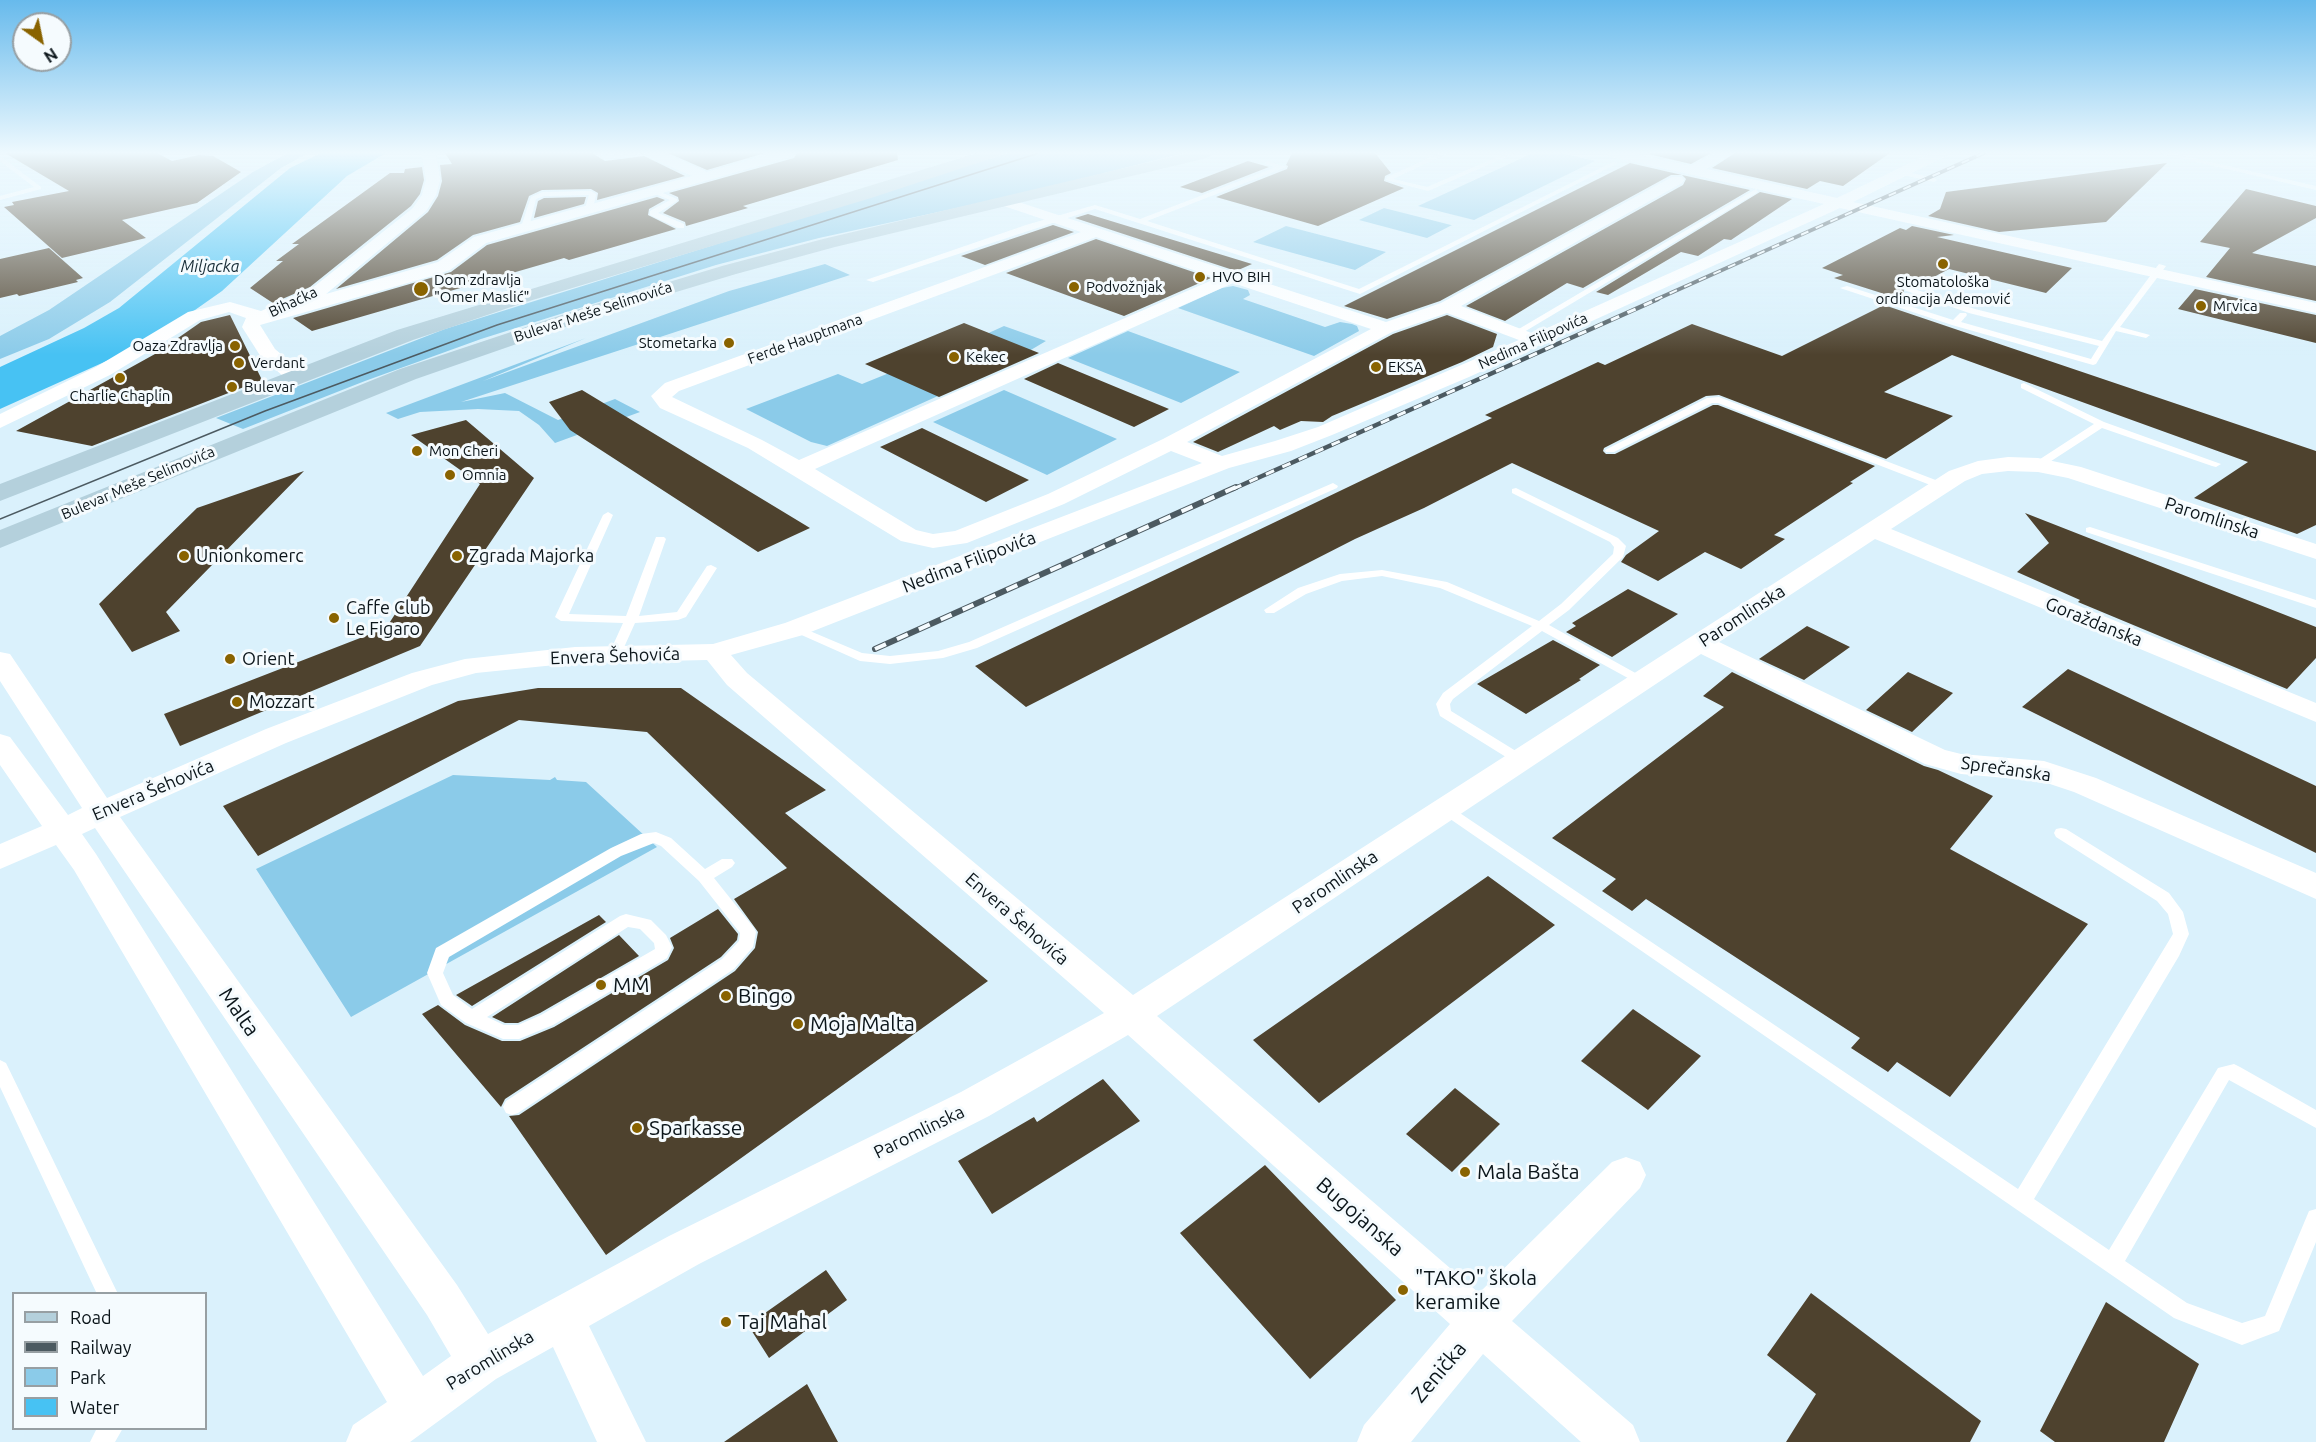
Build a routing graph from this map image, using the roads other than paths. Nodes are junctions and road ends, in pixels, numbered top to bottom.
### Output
1 (407, 220) edge
2 (527, 220) edge
3 (549, 220) edge
4 (669, 220) edge
5 (778, 220) edge
6 (929, 220) edge
7 (1053, 220) edge
8 (1061, 220) edge
9 (1134, 220) edge
10 (1143, 220) edge
11 (1495, 220) edge
12 (1604, 220) edge
13 (1708, 220) edge
14 (1797, 220) edge
15 (1935, 220) edge
16 (1139, 222) junction
17 (681, 226) dead end
18 (525, 227) junction
19 (1096, 232) junction
20 (2159, 269) junction
21 (1233, 277) junction
22 (870, 280) dead end
23 (1844, 288) dead end
24 (1906, 293) dead end
25 (2316, 300) edge
26 (1447, 307) junction
27 (2316, 308) edge
28 (1971, 310) junction
29 (262, 317) junction
30 (1955, 323) junction
31 (1386, 328) junction
32 (2114, 328) junction
33 (1522, 335) joint
34 (2145, 335) dead end
35 (2103, 344) junction
36 (300, 374) junction
37 (2024, 386) dead end
38 (0, 422) edge
39 (2101, 424) junction
40 (1170, 443) junction
41 (1610, 450) dead end
42 (1221, 463) junction
43 (2216, 464) dead end
44 (2038, 465) junction
45 (798, 468) junction
46 (1333, 486) dead end
47 (1942, 486) junction
48 (1516, 491) dead end
49 (0, 493) edge
50 (608, 515) dead end
51 (1873, 530) junction
52 (2090, 530) dead end
53 (909, 536) joint
54 (959, 538) junction
55 (660, 539) dead end
56 (0, 540) edge
57 (2316, 552) edge
58 (711, 568) dead end
59 (918, 582) junction
60 (2316, 604) edge
61 (1270, 610) dead end
62 (630, 620) junction
63 (1542, 626) junction
64 (794, 629) junction
65 (1700, 643) junction
66 (714, 652) junction
67 (615, 654) junction
68 (0, 660) edge
69 (1642, 680) junction
70 (2316, 713) edge
71 (0, 744) edge
72 (1520, 759) junction
73 (1445, 808) junction
74 (102, 812) junction
75 (62, 829) junction
76 (2061, 833) dead end
77 (0, 857) edge
78 (727, 863) dead end
79 (704, 877) junction
80 (2316, 887) edge
81 (1131, 1016) junction
82 (472, 1018) junction
83 (0, 1068) edge
84 (512, 1107) dead end
85 (2316, 1120) edge
86 (1626, 1175) dead end
87 (2021, 1202) junction
88 (2316, 1218) edge
89 (2112, 1263) junction
90 (108, 1292) edge
91 (562, 1318) junction
92 (1481, 1322) junction
93 (480, 1363) junction
94 (416, 1407) junction
95 (110, 1430) edge
96 (101, 1442) edge
97 (370, 1442) edge
98 (622, 1442) edge
99 (1380, 1442) edge
100 (1616, 1442) edge

1 - 29 street, Bihaćka
2 - 18 lane
3 - 18 street
4 - 17 lane
5 - 36 main road, Bulevar Meše Selimovića
6 - 56 main road, Bulevar Meše Selimovića
7 - 22 lane
8 - 19 street
9 - 16 lane
10 - 16 lane
11 - 16 lane
12 - 26 street, Nedima Filipovića
13 - 33 lane
14 - 42 street, Nedima Filipovića
15 - 20 street
18 - 29 street
19 - 21 street
19 - 45 street, Ferde Hauptmana
20 - 25 street
20 - 27 street
20 - 32 lane
21 - 31 street
21 - 45 street
23 - 30 lane
24 - 28 lane
26 - 31 street, Nedima Filipovića
26 - 33 street, Nedima Filipovića
28 - 30 lane
28 - 35 lane
29 - 36 street
29 - 38 street, Bihaćka
30 - 35 lane
31 - 40 street, Nedima Filipovića
32 - 34 lane
32 - 35 lane
36 - 49 main road, Bulevar Meše Selimovića
37 - 39 lane
39 - 43 lane
39 - 44 lane
40 - 42 street
40 - 54 street, Nedima Filipovića
41 - 47 lane
42 - 59 street, Nedima Filipovića
44 - 47 street, Paromlinska
44 - 57 street, Paromlinska
45 - 53 street, Ferde Hauptmana
46 - 64 lane
47 - 51 street, Paromlinska
48 - 63 lane
50 - 62 lane
51 - 65 street, Paromlinska
51 - 70 street, Goraždanska
52 - 60 lane
53 - 54 street, Nedima Filipovića
54 - 59 street
55 - 62 lane
58 - 62 lane
59 - 64 street, Nedima Filipovića
61 - 63 lane
62 - 67 lane
63 - 69 lane
63 - 72 lane
64 - 66 street, Nedima Filipovića
65 - 69 street, Paromlinska
65 - 80 street, Sprečanska
66 - 67 street, Envera Šehovića
66 - 81 street, Envera Šehovića
67 - 74 street, Envera Šehovića
68 - 74 street, Malta
69 - 72 street, Paromlinska
71 - 75 street
72 - 73 street, Paromlinska
73 - 81 street, Paromlinska
73 - 87 lane
74 - 75 street, Envera Šehovića
74 - 93 street, Malta
75 - 77 street, Envera Šehovića
75 - 94 street
76 - 87 lane
78 - 79 lane
79 - 82 lane
79 - 84 lane
81 - 91 street, Paromlinska
81 - 92 street, Bugojanska
82 - 82 lane
83 - 90 lane
85 - 89 lane
86 - 92 street, Zenička
87 - 89 lane
88 - 89 lane
91 - 93 street, Paromlinska
91 - 98 street
92 - 99 street, Zenička
92 - 100 street, Bugojanska
93 - 94 street, Paromlinska
94 - 97 street, Paromlinska
95 - 96 lane

